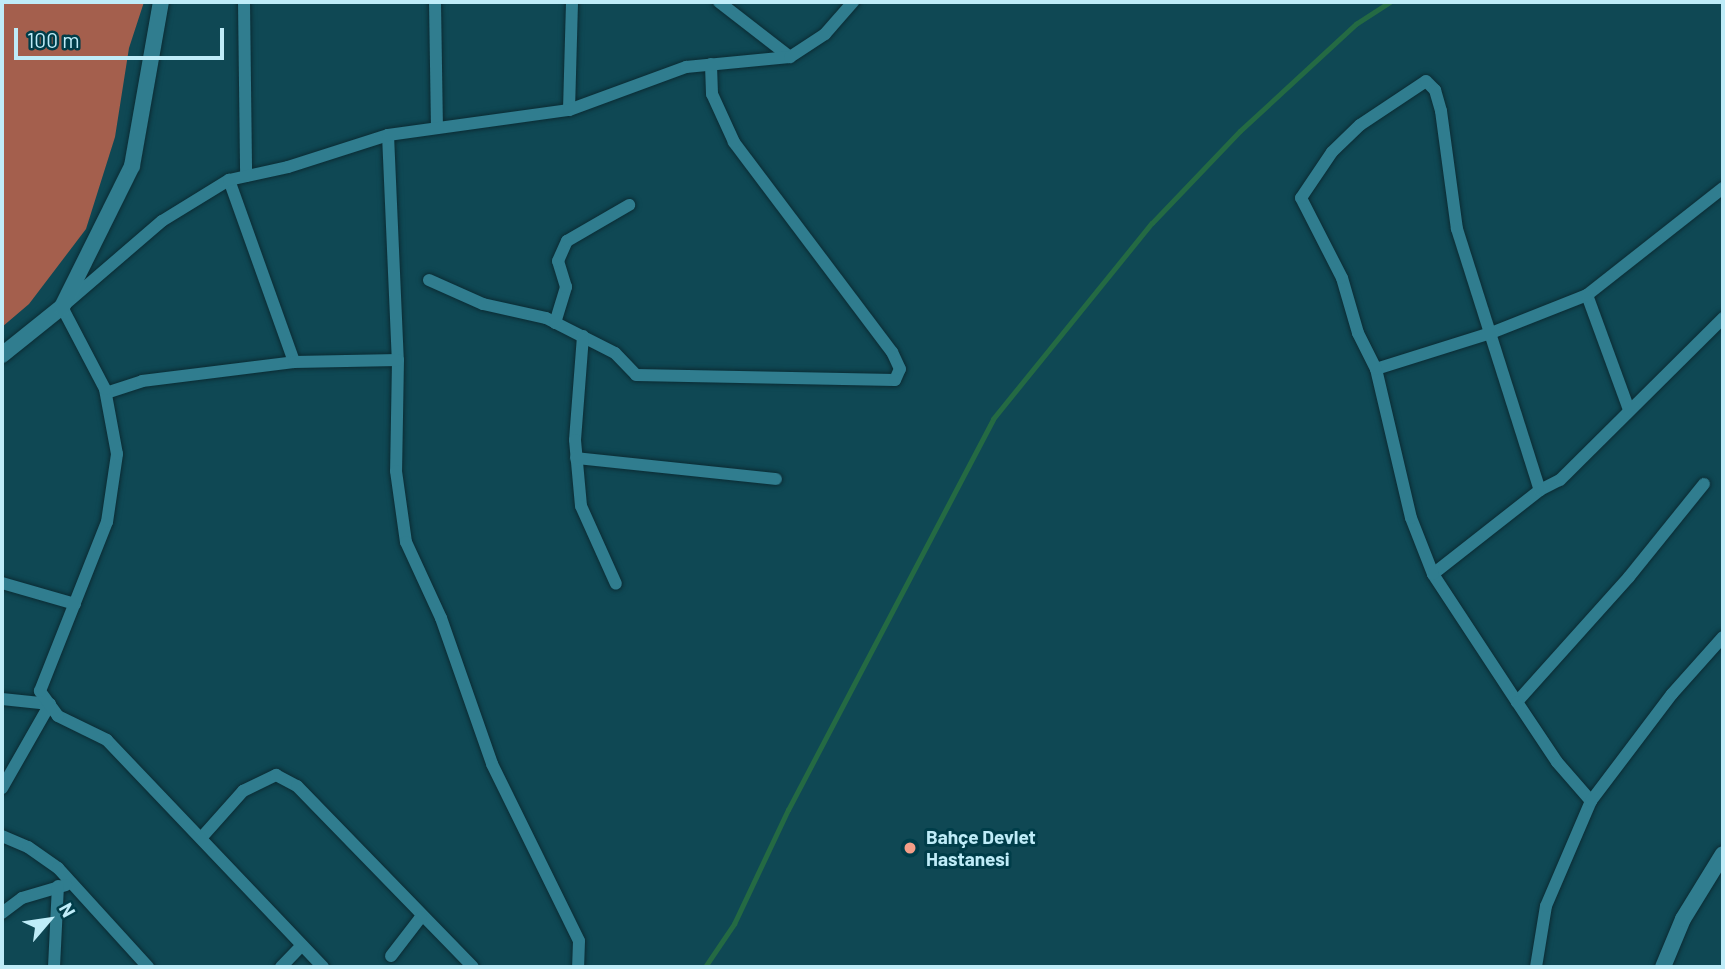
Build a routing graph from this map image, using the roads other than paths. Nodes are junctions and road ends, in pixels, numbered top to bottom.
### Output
1 (161, 2) edge
2 (244, 2) edge
3 (435, 2) edge
4 (572, 2) edge
5 (719, 2) edge
6 (853, 2) edge
7 (790, 58) junction
8 (711, 64) junction
9 (569, 110) junction
10 (437, 128) junction
11 (388, 135) junction
12 (246, 176) junction
13 (229, 180) junction
14 (1723, 188) edge
15 (629, 205) dead end
16 (429, 280) dead end
17 (1587, 295) junction
18 (62, 307) junction
19 (1723, 318) edge
20 (555, 323) junction
21 (1490, 332) junction
22 (583, 336) junction
23 (2, 355) edge
24 (398, 360) junction
25 (294, 362) junction
26 (1376, 369) junction
27 (106, 393) junction
28 (1629, 410) junction
29 (576, 458) junction
30 (776, 479) dead end
31 (1704, 484) dead end
32 (1540, 490) junction
33 (1433, 575) junction
34 (2, 583) edge
35 (616, 584) dead end
36 (75, 604) junction
37 (1723, 637) edge
38 (2, 699) edge
39 (1517, 702) junction
40 (50, 704) junction
41 (2, 788) edge
42 (1591, 802) junction
43 (2, 836) edge
44 (202, 837) junction
45 (1723, 854) edge
46 (74, 884) junction
47 (58, 886) junction
48 (2, 914) edge
49 (421, 917) junction
50 (302, 944) junction
51 (391, 956) dead end
52 (54, 967) edge
53 (148, 967) edge
54 (281, 967) edge
55 (323, 967) edge
56 (473, 967) edge
57 (578, 967) edge
58 (1536, 967) edge
59 (1663, 967) edge

1 - 18 street
2 - 12 street
3 - 10 street
4 - 9 street
5 - 7 street
6 - 7 street
7 - 8 street
8 - 9 street
8 - 22 street
9 - 10 street
10 - 11 street
11 - 12 street
11 - 24 street
12 - 13 street
13 - 18 street
13 - 25 street
14 - 17 street
15 - 20 street
16 - 20 street
17 - 21 street
17 - 28 street
18 - 23 street
18 - 27 street
19 - 28 street
20 - 22 street
21 - 26 street
21 - 26 street
21 - 32 street
22 - 29 street
24 - 25 street
24 - 57 street
25 - 27 street
26 - 33 street
27 - 36 street
28 - 32 street
29 - 30 street
29 - 35 street
31 - 39 street
32 - 33 street
33 - 39 street
34 - 36 street
36 - 40 street
37 - 42 street
38 - 40 street
39 - 42 street
40 - 41 street
40 - 44 street
42 - 58 street
43 - 46 street
44 - 49 street
44 - 50 street
45 - 59 street
46 - 47 street
46 - 53 street
47 - 48 street
47 - 52 street
49 - 51 street
49 - 56 street
50 - 54 street
50 - 55 street

